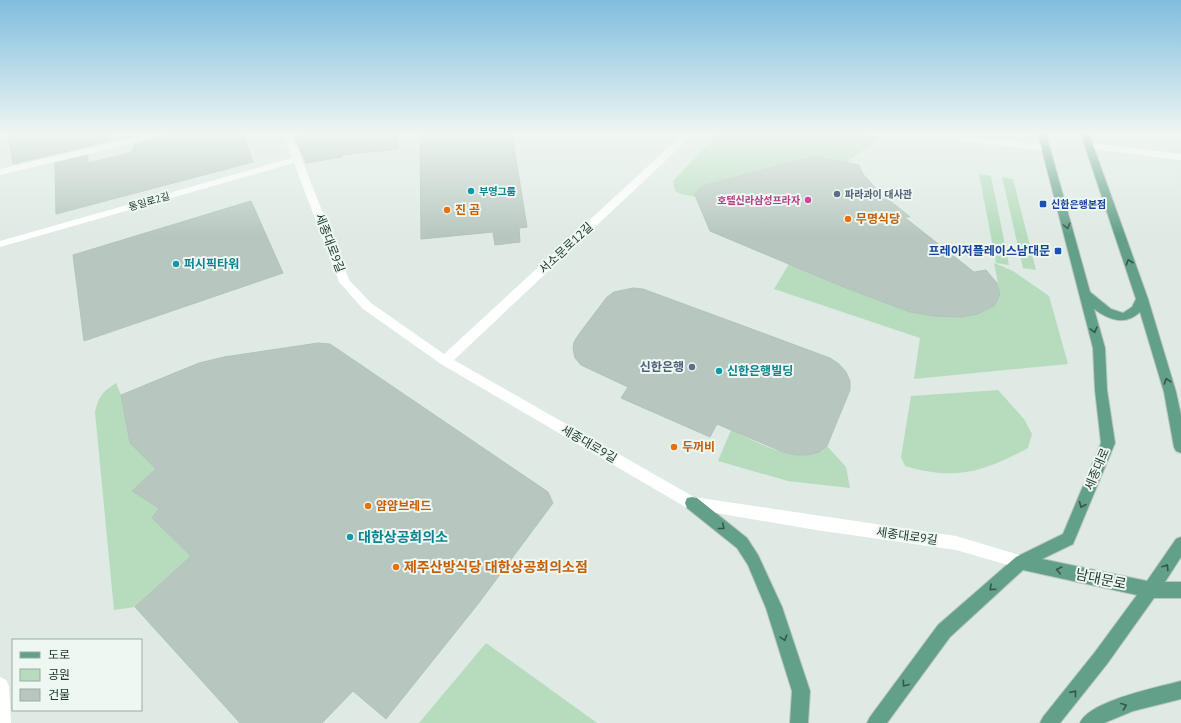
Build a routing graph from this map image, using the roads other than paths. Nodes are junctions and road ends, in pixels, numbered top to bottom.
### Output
1 (18, 168) edge
2 (266, 168) edge
3 (300, 168) edge
4 (652, 168) edge
5 (1051, 168) edge
6 (1097, 168) edge
7 (0, 172) edge
8 (0, 244) edge
9 (1084, 293) junction
10 (1142, 299) junction
11 (444, 361) junction
12 (1177, 410) edge
13 (1181, 446) edge
14 (692, 503) junction
15 (1181, 544) edge
16 (1021, 562) junction
17 (1152, 590) junction
18 (1181, 590) edge
19 (0, 686) edge
20 (1181, 690) edge
21 (2, 723) edge
22 (799, 723) edge
23 (876, 723) edge
24 (1049, 723) edge
25 (1089, 723) edge

1 - 7 street
2 - 8 street, 통일로2길
3 - 11 street, 세종대로9길
4 - 11 street, 서소문로12길
5 -> 9 main road, 세종대로
10 -> 6 main road
9 - 10 main road
9 -> 16 main road, 세종대로
12 -> 10 main road
11 - 14 street, 세종대로9길
12 - 13 main road
14 - 16 street, 세종대로9길
14 -> 22 main road
17 -> 15 main road
17 -> 16 main road, 남대문로
16 -> 23 main road, 세종대로
17 - 18 main road, 남대문로
24 -> 17 main road
19 - 21 street
25 -> 20 main road

